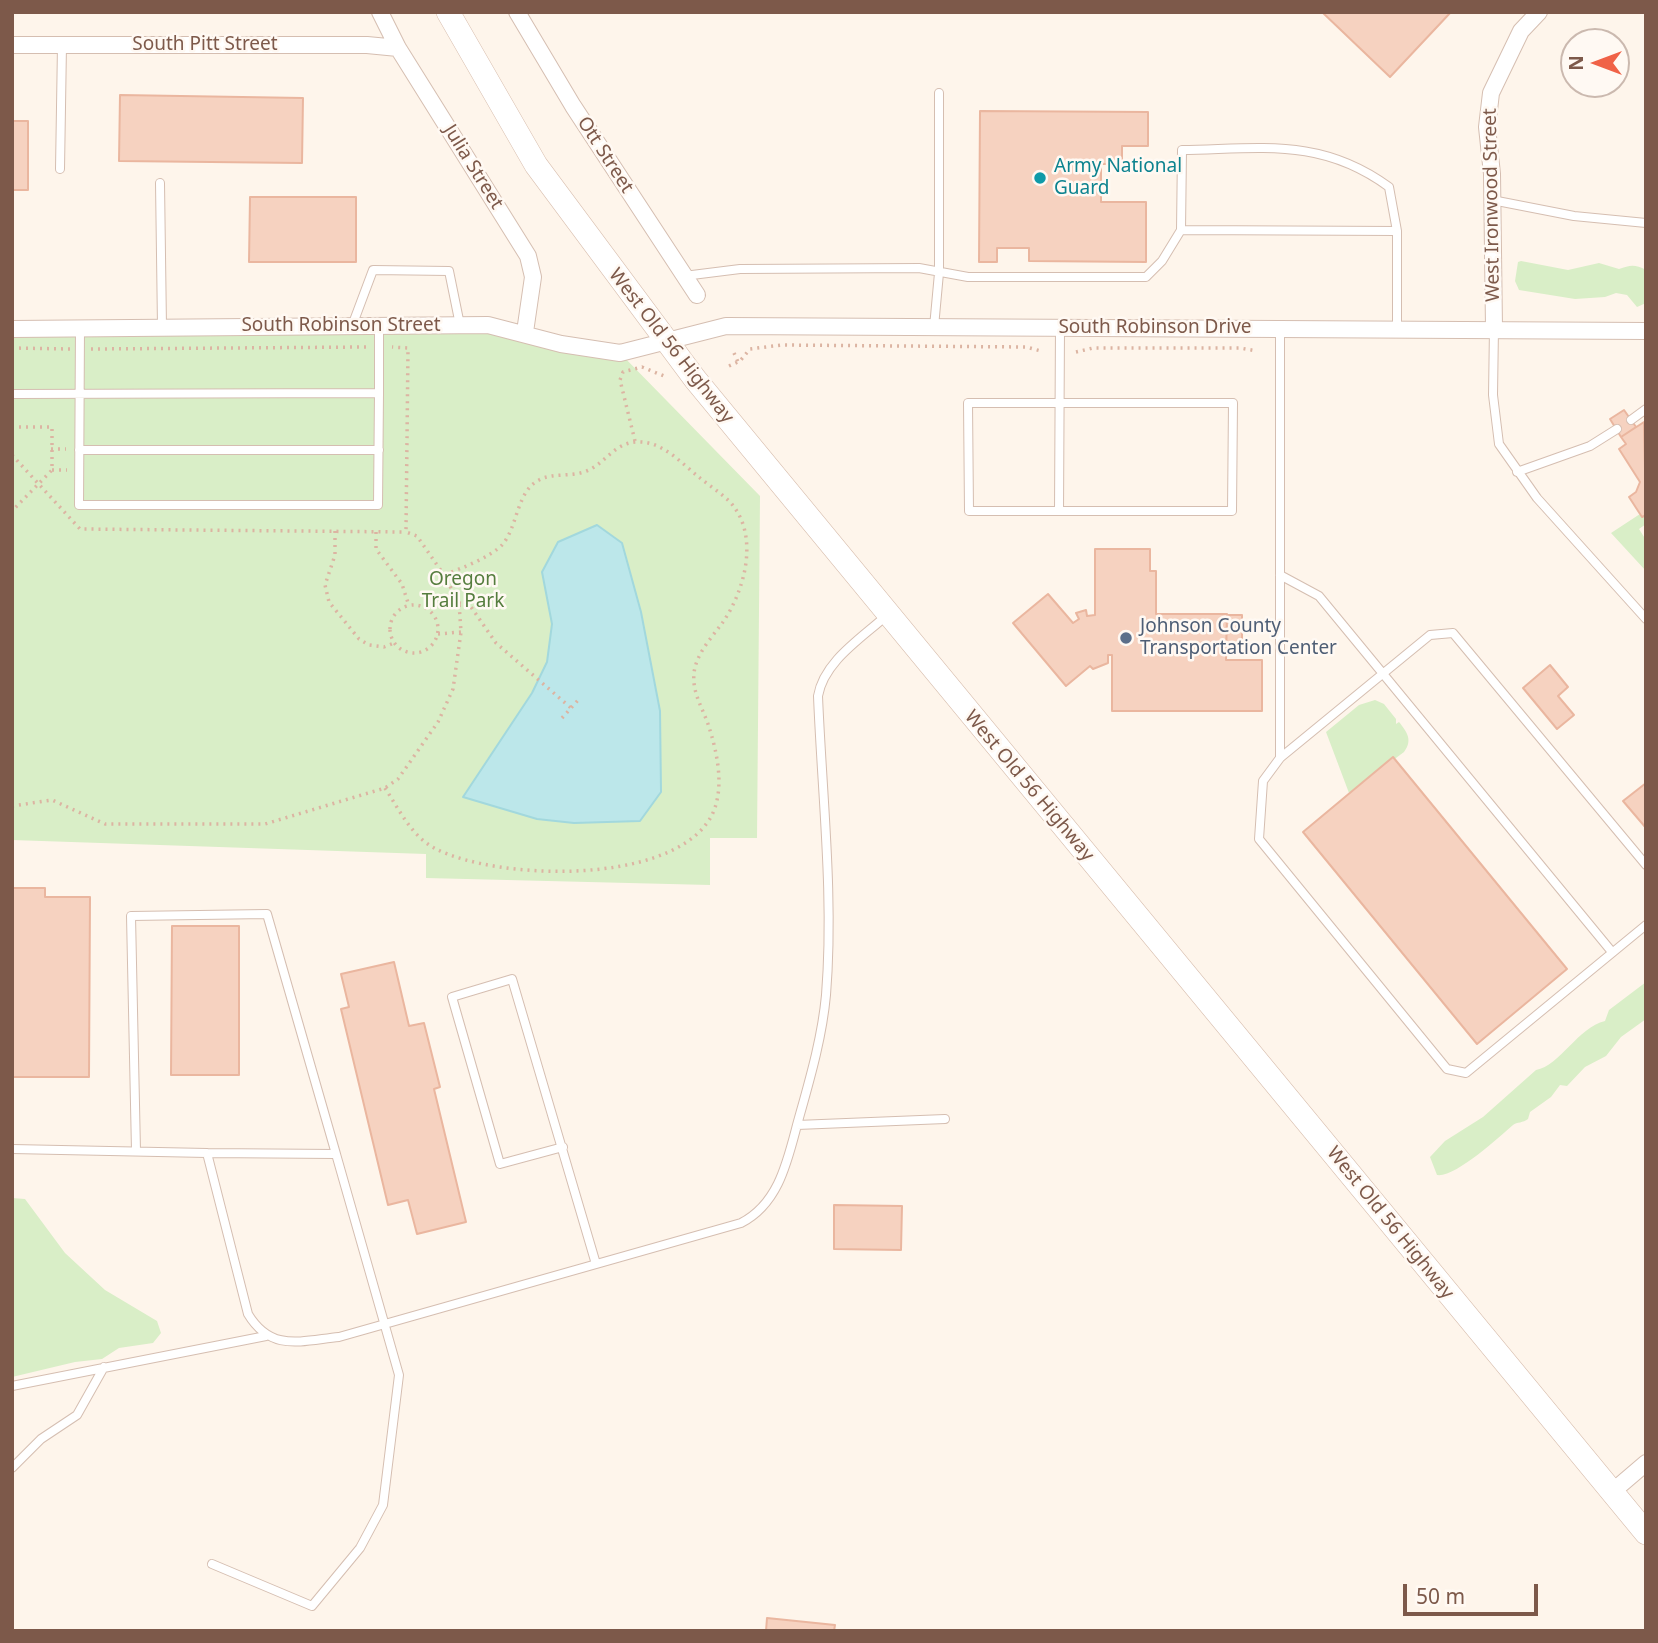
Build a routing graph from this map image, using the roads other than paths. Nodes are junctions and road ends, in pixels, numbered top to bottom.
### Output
1 (380, 12) edge
2 (448, 12) edge
3 (517, 12) edge
4 (1539, 12) edge
5 (12, 45) edge
6 (62, 45) junction
7 (398, 48) junction
8 (939, 93) dead end
9 (60, 169) dead end
10 (160, 183) dead end
11 (1492, 200) junction
12 (1646, 223) edge
13 (1181, 230) junction
14 (1397, 231) junction
15 (939, 272) junction
16 (684, 276) junction
17 (697, 295) dead end
18 (460, 325) junction
19 (352, 326) junction
20 (379, 326) junction
21 (162, 327) junction
22 (934, 327) junction
23 (1060, 327) junction
24 (80, 328) junction
25 (1280, 328) junction
26 (1397, 328) junction
27 (1494, 328) junction
28 (12, 329) edge
29 (1646, 331) edge
30 (525, 332) junction
31 (666, 343) junction
32 (379, 393) junction
33 (12, 394) edge
34 (79, 394) junction
35 (1058, 403) junction
36 (1646, 409) edge
37 (1631, 419) dead end
38 (1617, 429) dead end
39 (79, 450) junction
40 (379, 450) junction
41 (1517, 472) junction
42 (1059, 511) junction
43 (1280, 575) junction
44 (887, 615) junction
45 (1646, 619) edge
46 (1384, 671) junction
47 (1280, 758) junction
48 (1646, 865) edge
49 (1646, 925) edge
50 (1612, 952) junction
51 (945, 1119) dead end
52 (797, 1125) junction
53 (563, 1147) junction
54 (12, 1149) edge
55 (136, 1151) junction
56 (207, 1153) junction
57 (336, 1154) junction
58 (596, 1265) junction
59 (385, 1325) junction
60 (266, 1336) junction
61 (104, 1367) junction
62 (12, 1386) edge
63 (1646, 1463) edge
64 (12, 1468) edge
65 (1612, 1492) junction
66 (1646, 1534) edge
67 (212, 1564) dead end

1 - 7 street, Julia Street
2 - 31 main road, West Old 56 Highway
3 - 16 street, Ott Street
4 - 11 street, West Ironwood Street
5 - 6 street, South Pitt Street
6 - 7 street, South Pitt Street
6 - 9 lane
7 - 30 street, Julia Street
8 - 15 lane
10 - 21 lane
11 - 12 lane
11 - 27 street, West Ironwood Street
13 - 14 lane
13 - 14 lane
13 - 15 lane
14 - 26 lane
15 - 16 lane
15 - 22 lane
16 - 17 street, Ott Street
18 - 19 lane
18 - 20 street, South Robinson Street
18 - 30 street, South Robinson Street
19 - 20 street, South Robinson Street
19 - 21 street, South Robinson Street
20 - 32 lane
21 - 24 street, South Robinson Street
22 - 23 street, South Robinson Drive
22 - 31 street, South Robinson Drive
23 - 25 street, South Robinson Drive
23 - 35 lane
24 - 28 street, South Robinson Street
24 - 34 lane
25 - 26 street, South Robinson Drive
25 - 43 lane
26 - 27 street, South Robinson Drive
27 - 29 street, South Robinson Drive
27 - 41 lane
30 - 31 street, South Robinson Street
31 - 44 main road, West Old 56 Highway
32 - 34 lane
32 - 40 lane
33 - 34 lane
34 - 39 lane
35 - 42 lane
35 - 42 lane
35 - 42 lane
36 - 37 lane
38 - 41 lane
39 - 40 lane
39 - 40 lane
41 - 45 lane
43 - 46 lane
43 - 47 lane
44 - 52 lane
44 - 65 main road, West Old 56 Highway
46 - 47 lane
46 - 48 lane
46 - 50 lane
47 - 50 lane
49 - 50 lane
51 - 52 lane
52 - 58 lane
53 - 53 lane
53 - 58 lane
54 - 55 lane
55 - 56 lane
55 - 57 lane
56 - 57 lane
56 - 60 lane
57 - 59 lane
58 - 59 lane
59 - 60 lane
59 - 67 lane
60 - 61 lane
61 - 62 lane
61 - 64 lane
63 - 65 street
65 - 66 main road, West Old 56 Highway

